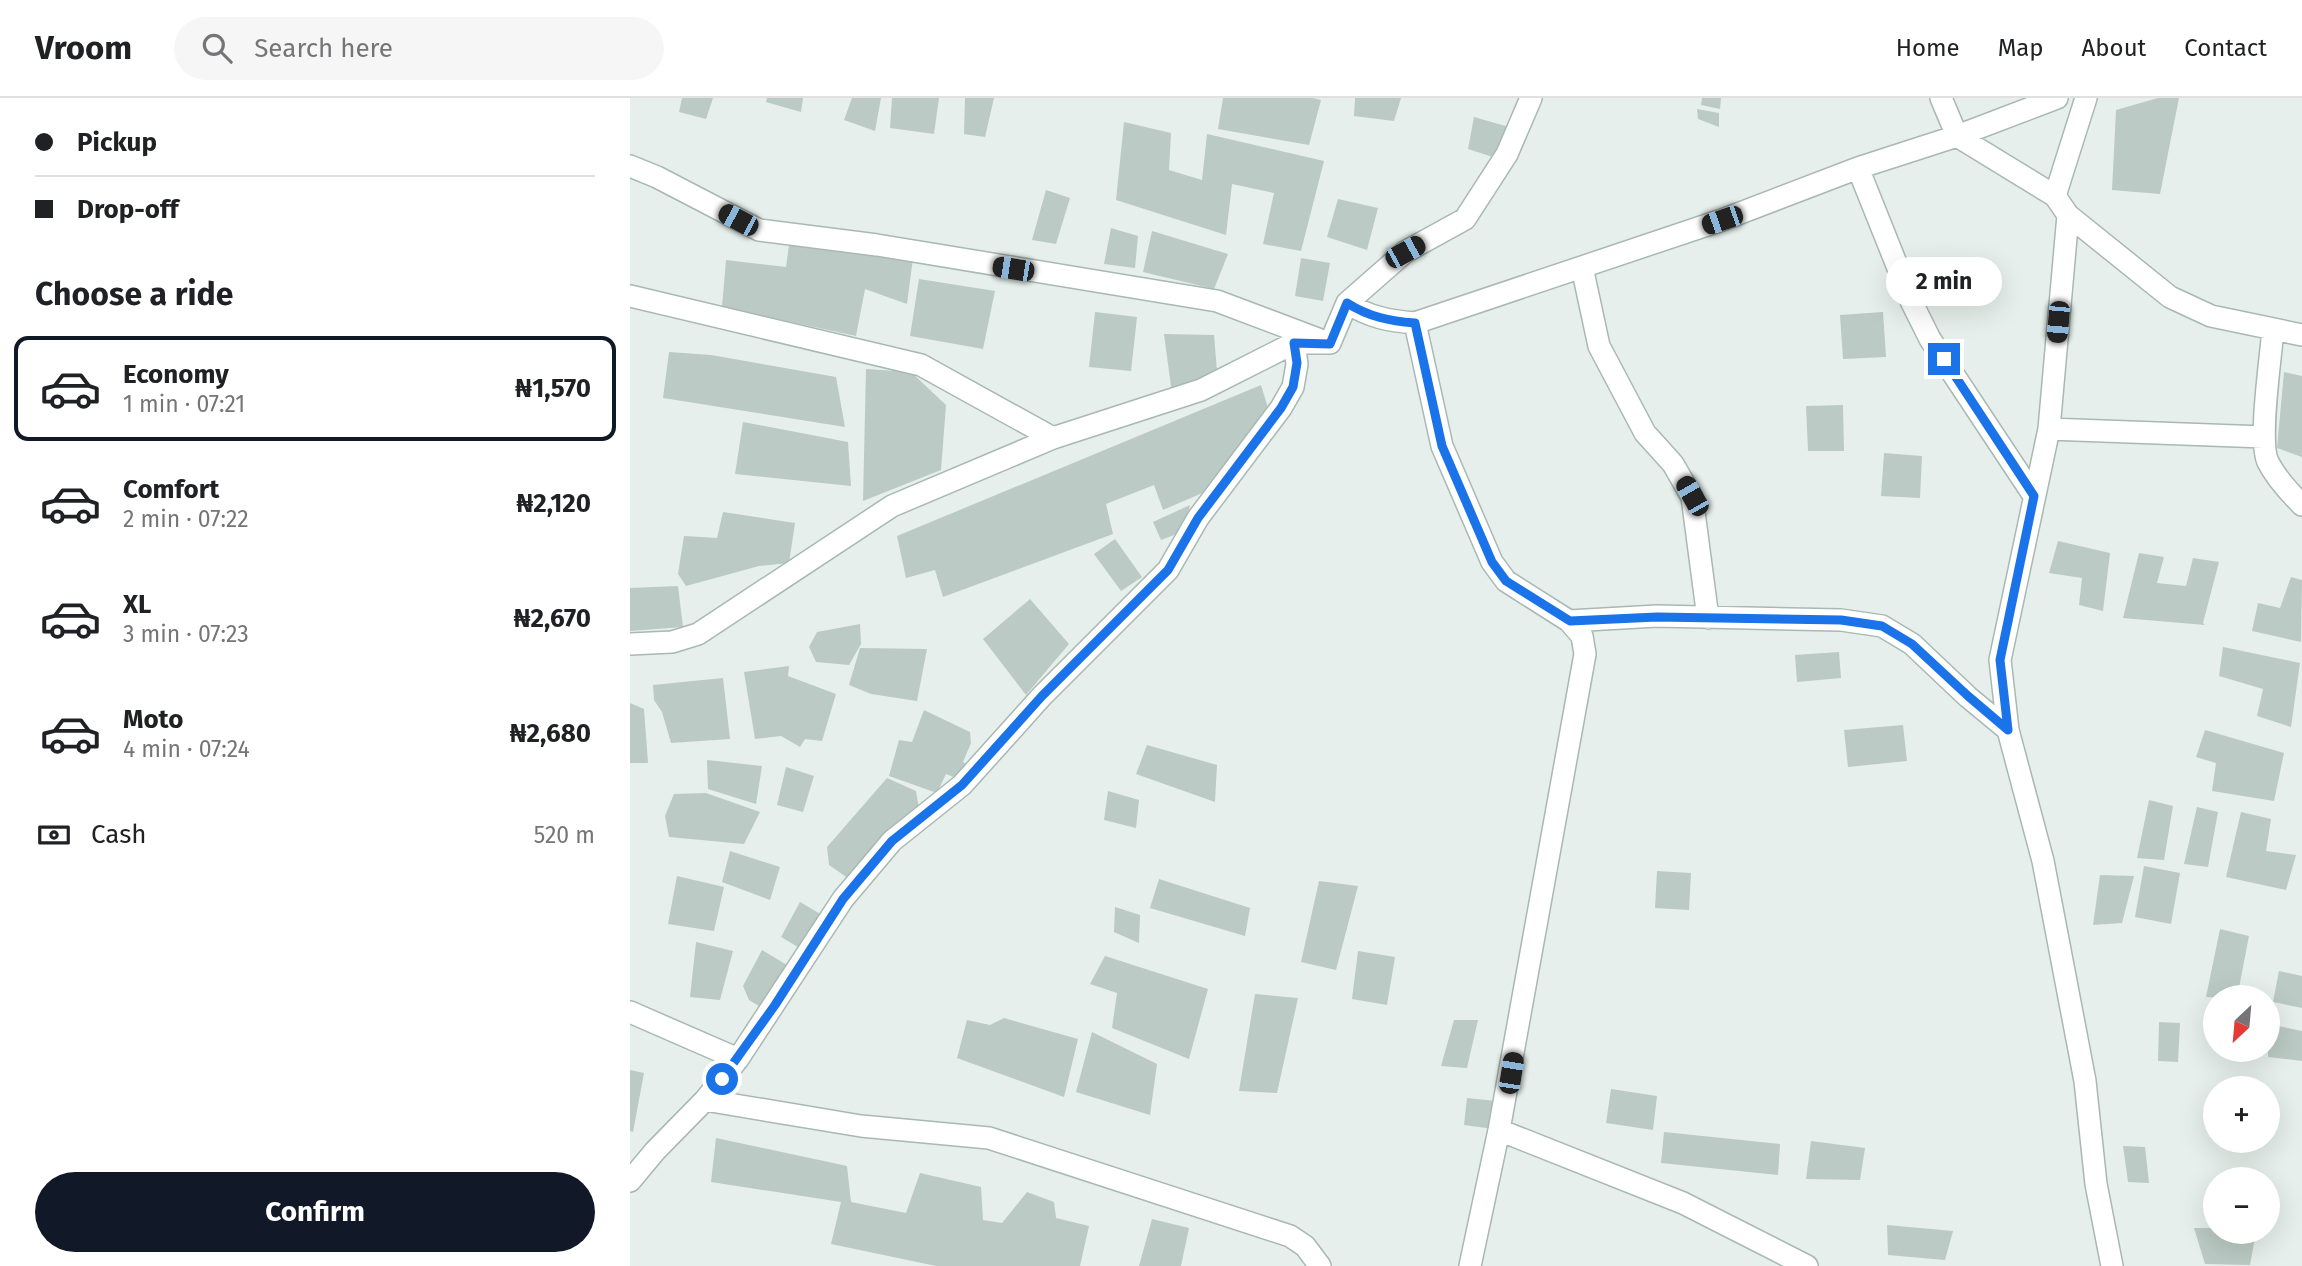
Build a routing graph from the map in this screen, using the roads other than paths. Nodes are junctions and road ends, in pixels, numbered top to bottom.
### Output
1 (1531, 98) edge
2 (1941, 98) edge
3 (2057, 98) edge
4 (2086, 98) edge
5 (1957, 136) junction
6 (630, 166) edge
7 (1858, 168) junction
8 (2055, 196) junction
9 (2068, 215) junction
10 (1582, 267) junction
11 (630, 296) edge
12 (1347, 303) junction
13 (1415, 323) junction
14 (2273, 329) junction
15 (2302, 335) edge
16 (1294, 343) junction
17 (1330, 344) junction
18 (2049, 429) junction
19 (2264, 437) junction
20 (1053, 438) junction
21 (2034, 496) junction
22 (2302, 505) edge
23 (1708, 618) junction
24 (1570, 621) junction
25 (630, 644) edge
26 (2008, 730) junction
27 (630, 1012) edge
28 (738, 1059) junction
29 (705, 1100) junction
30 (1499, 1130) junction
31 (630, 1181) edge
32 (1320, 1266) edge
33 (1470, 1266) edge
34 (1807, 1266) edge
35 (2112, 1266) edge

1 - 12 street
2 - 5 street
3 - 5 street
4 - 8 street
5 - 7 street
5 - 8 street
6 - 17 street
7 - 10 street
7 - 21 street
8 - 9 street
9 - 14 street
9 - 18 street
10 - 13 street
10 - 23 street
11 - 20 street
12 - 13 street
12 - 17 street
13 - 24 street
14 - 15 street
14 - 19 street
16 - 17 street
16 - 20 street
16 - 28 street
18 - 19 street
18 - 21 street
19 - 22 street
20 - 25 street
21 - 26 street
23 - 24 street
23 - 26 street
24 - 30 street
26 - 35 street
27 - 28 street
28 - 29 street
29 - 31 street
29 - 32 street
30 - 33 street
30 - 34 street

